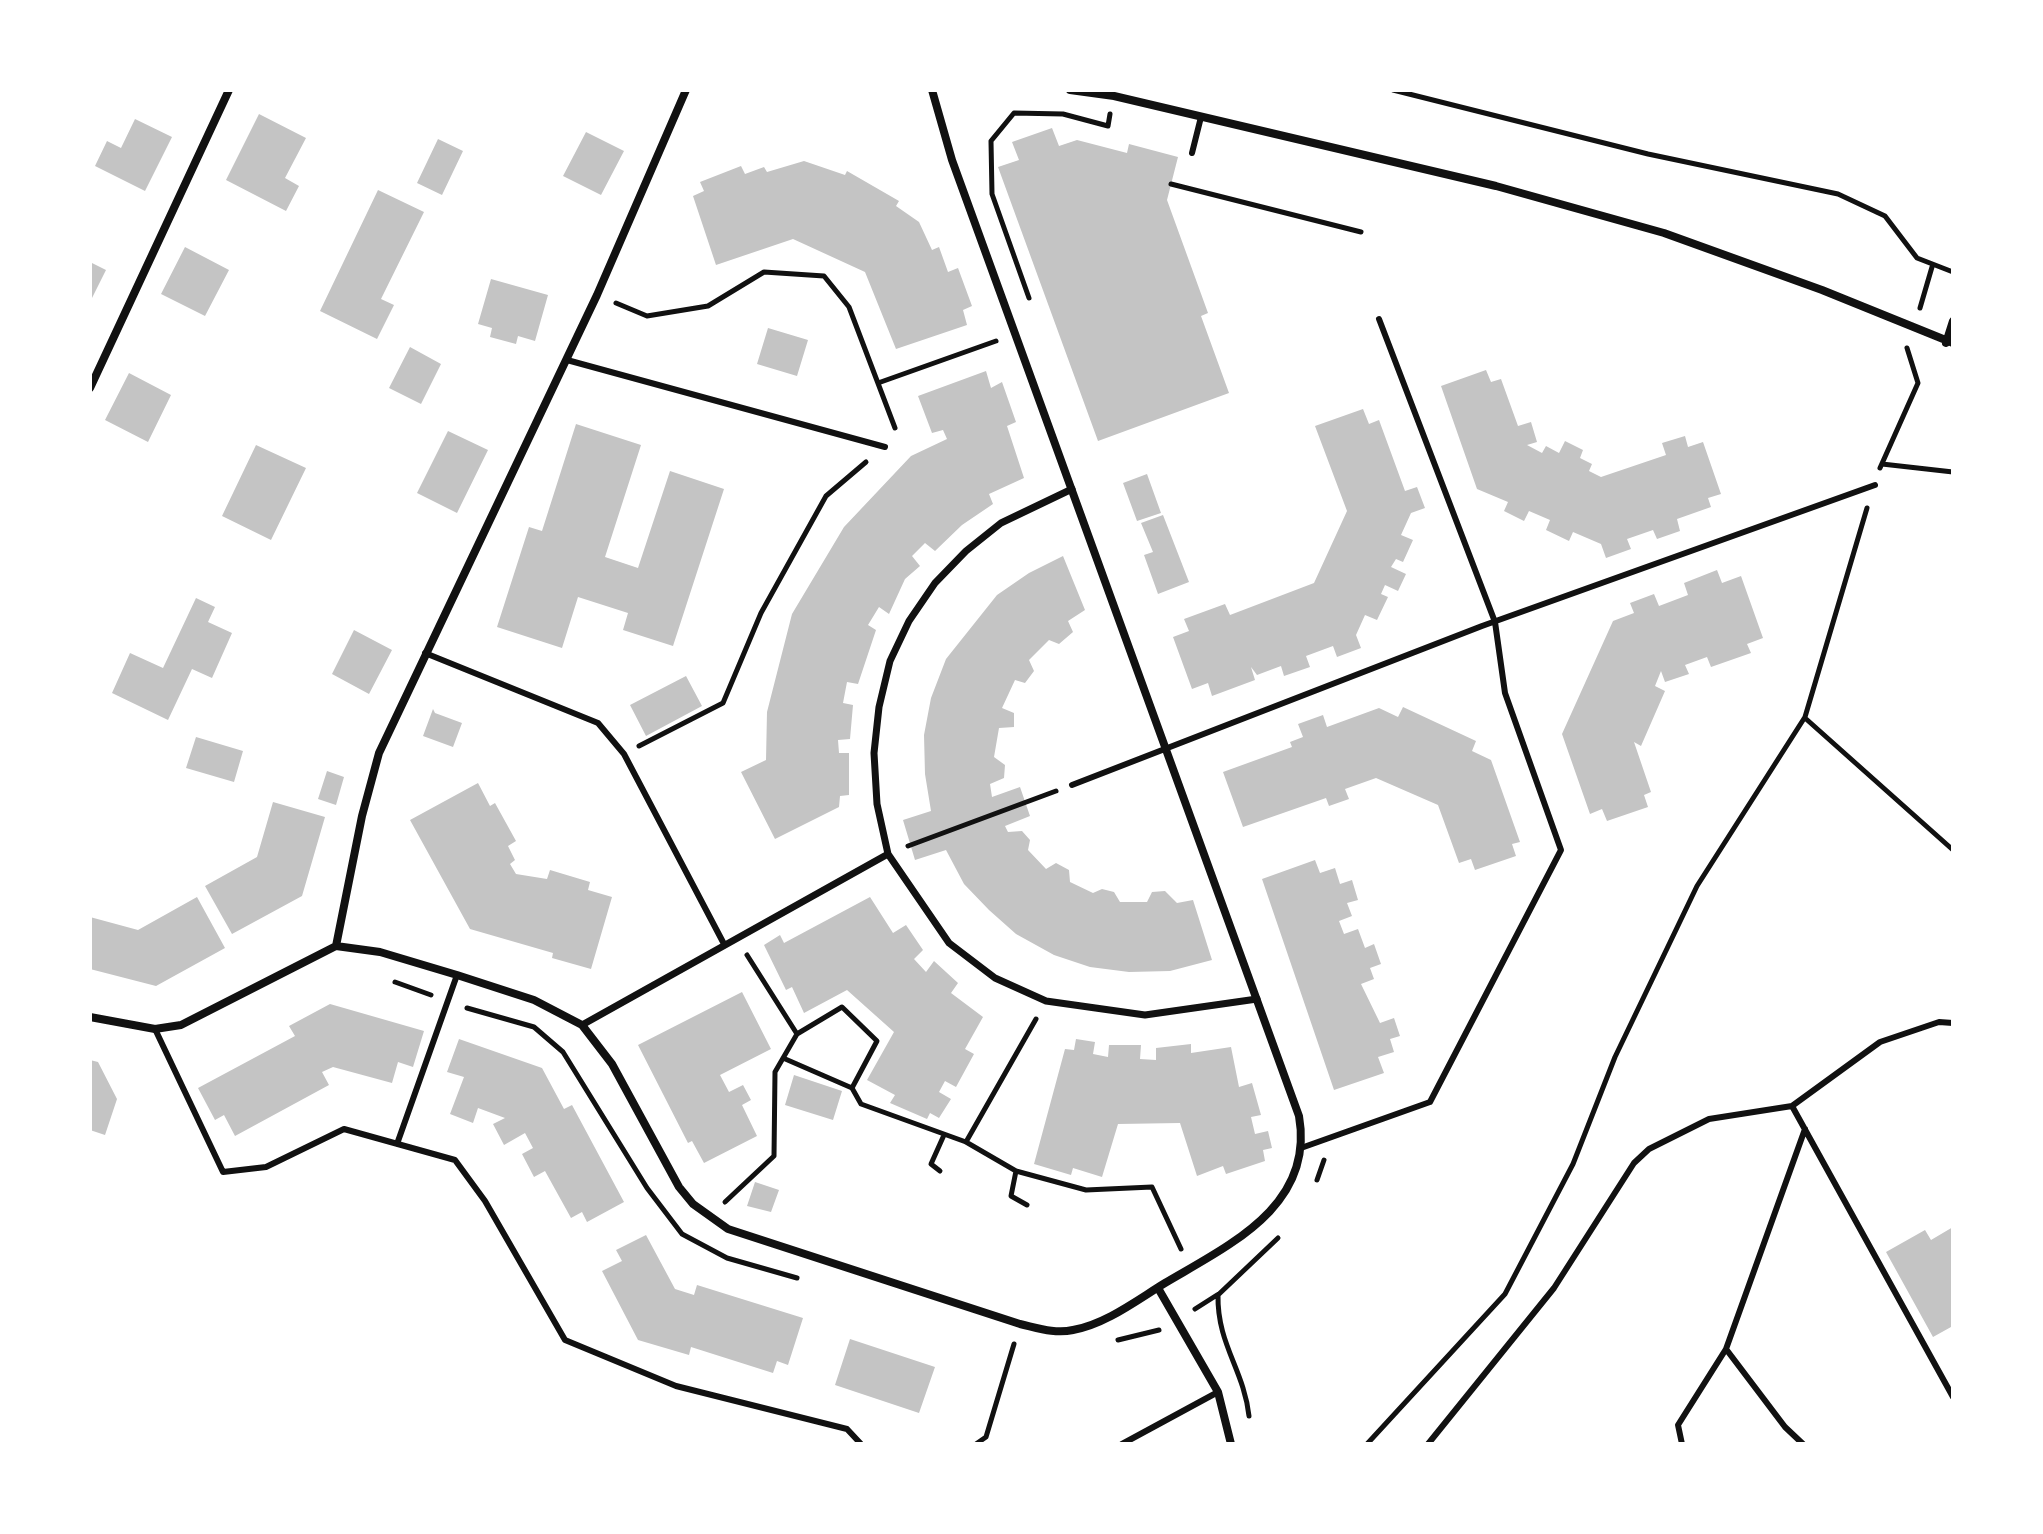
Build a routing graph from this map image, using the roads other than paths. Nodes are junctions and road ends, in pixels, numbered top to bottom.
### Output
1 (229, 90) edge
2 (686, 90) edge
3 (932, 90) edge
4 (1070, 90) edge
5 (1201, 117) junction
6 (1192, 153) dead end
7 (1379, 319) dead end
8 (1953, 321) edge
9 (1949, 343) edge
10 (567, 360) junction
11 (90, 388) edge
12 (885, 447) road end
13 (1875, 485) road end
14 (1072, 489) junction
15 (1495, 622) junction
16 (425, 653) junction
17 (1167, 748) junction
18 (1072, 785) road end
19 (888, 854) junction
20 (724, 944) junction
21 (336, 946) junction
22 (457, 975) junction
23 (1257, 999) junction
24 (90, 1017) edge
25 (1953, 1023) edge
26 (582, 1025) junction
27 (155, 1029) junction
28 (1792, 1106) junction
29 (1805, 1129) junction
30 (397, 1144) junction
31 (1301, 1148) junction
32 (1158, 1288) junction
33 (1726, 1349) junction
34 (1218, 1392) junction
35 (1953, 1397) edge
36 (861, 1444) edge
37 (1122, 1444) edge
38 (1231, 1444) edge
39 (1428, 1444) edge
40 (1682, 1444) edge
41 (1803, 1444) edge

1 - 11 street
2 - 10 street
3 - 14 street
4 - 5 street
5 - 6 lane
5 - 9 street
7 - 15 lane
8 - 9 street
10 - 12 lane
10 - 16 street
13 - 15 lane
14 - 17 street
14 - 19 street
15 - 17 lane
15 - 31 lane
16 - 20 lane
16 - 21 street
17 - 18 lane
17 - 23 street
19 - 20 street
19 - 23 street
20 - 26 street
21 - 22 street
21 - 27 street
22 - 26 street
22 - 30 lane
23 - 31 street
24 - 27 street
25 - 28 lane
26 - 32 street
27 - 30 lane
28 - 29 lane
28 - 39 lane
29 - 33 lane
29 - 35 lane
30 - 36 lane
31 - 32 street
32 - 34 street
33 - 40 lane
33 - 41 lane
34 - 37 lane
34 - 38 street

